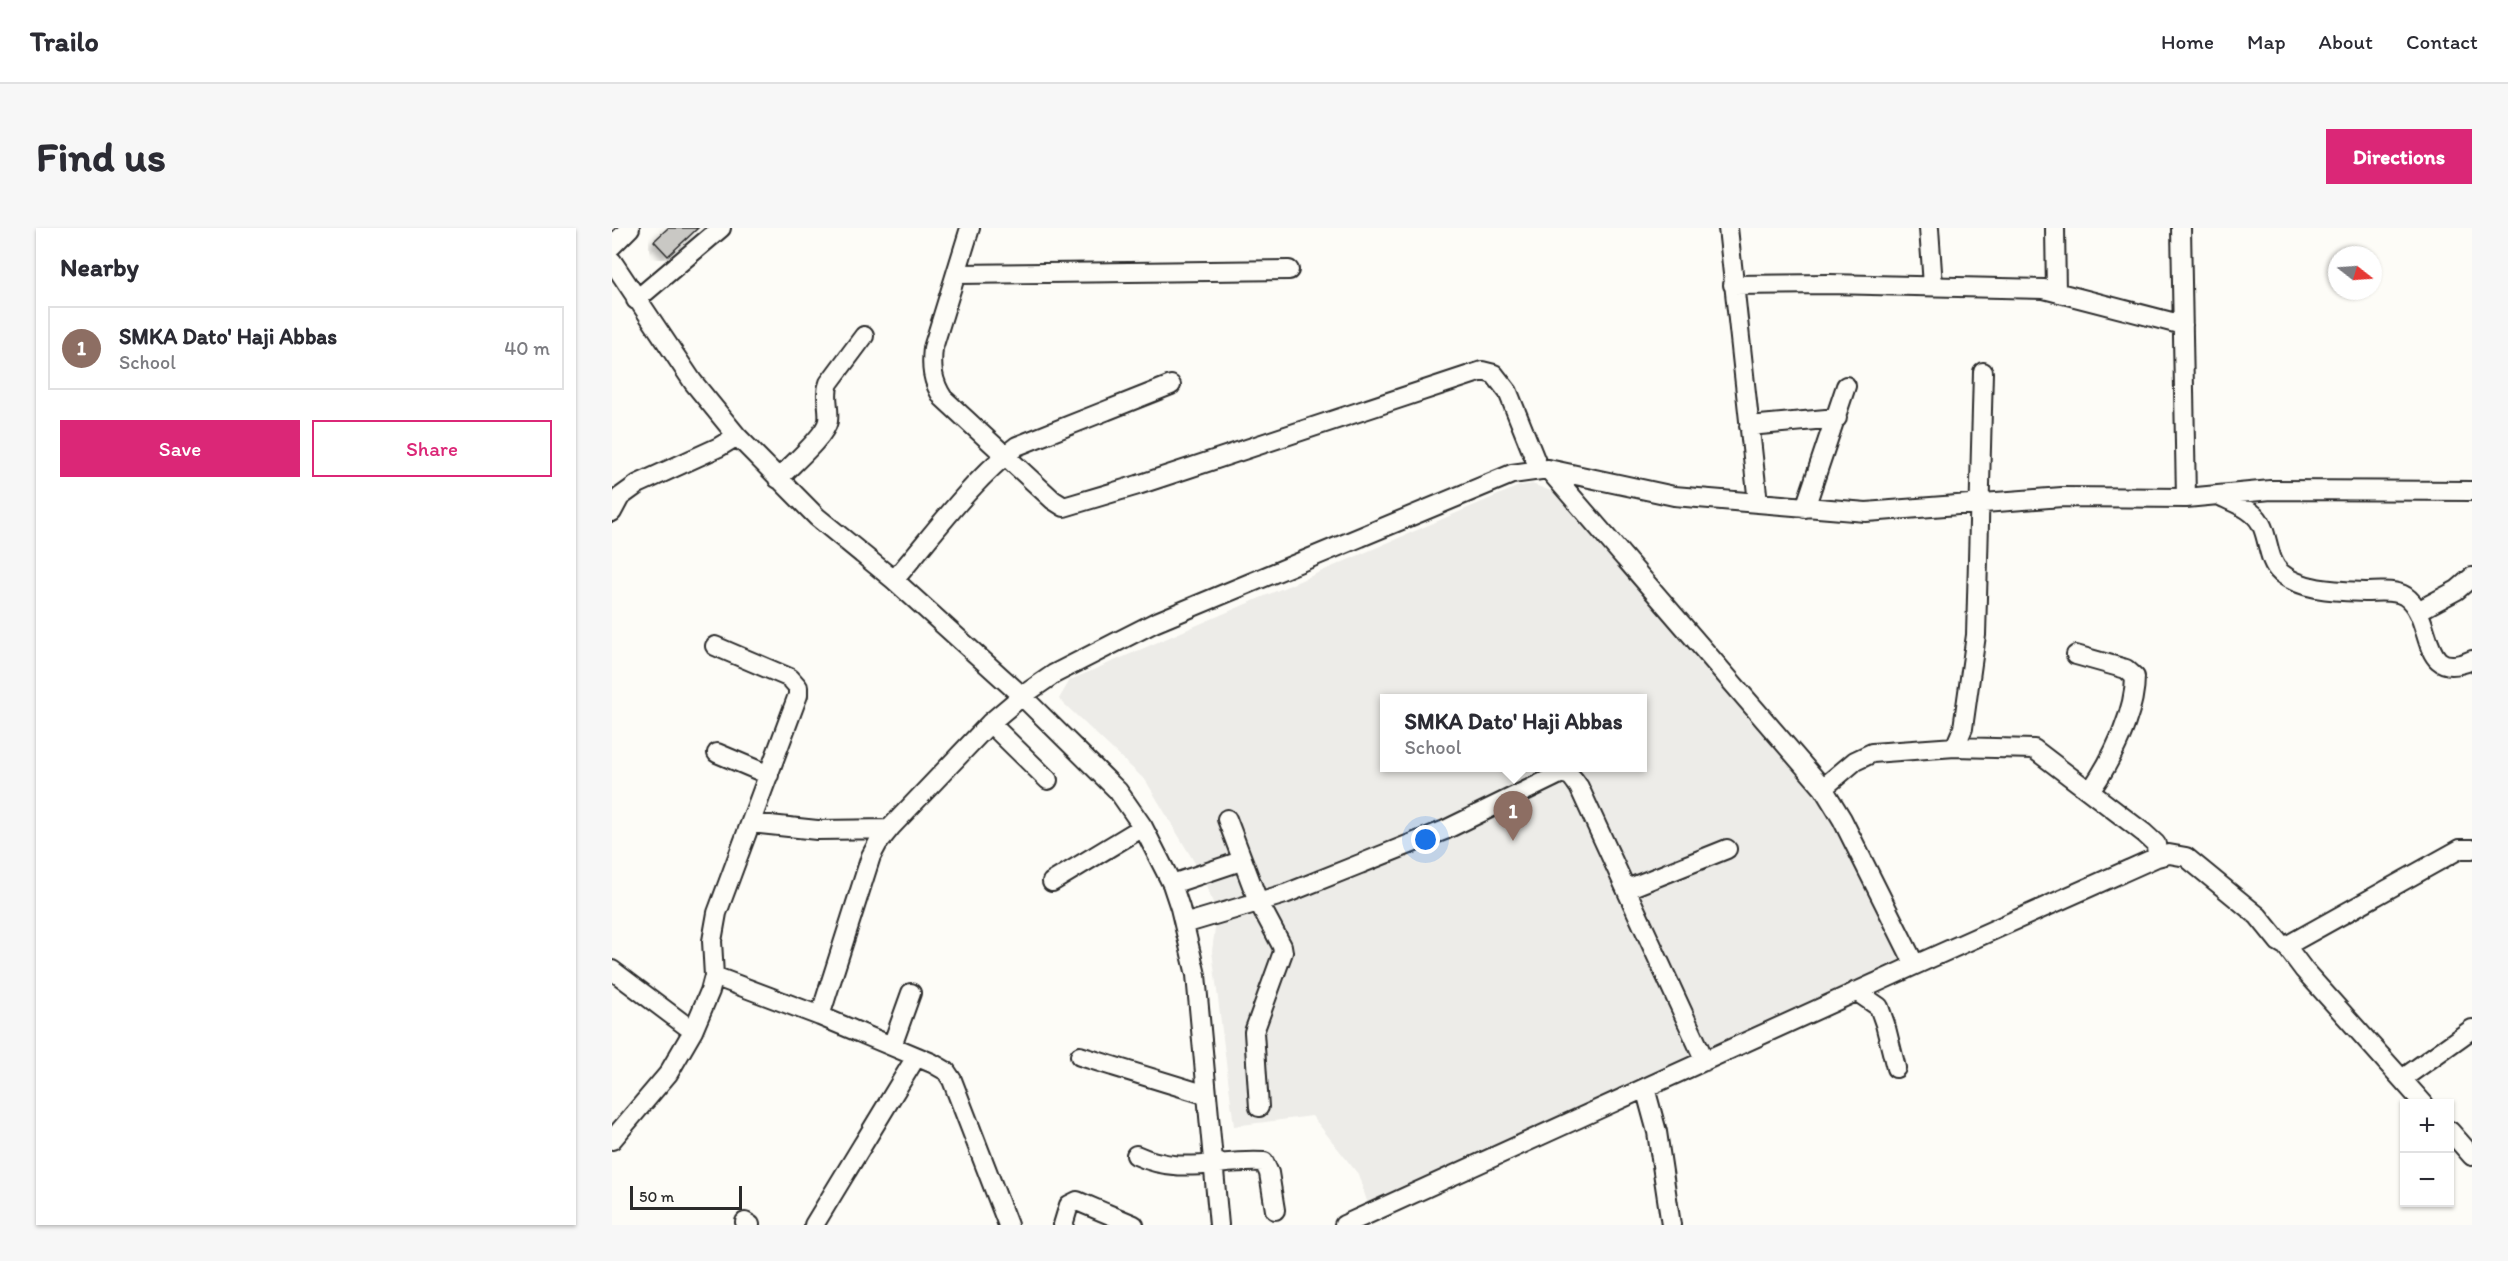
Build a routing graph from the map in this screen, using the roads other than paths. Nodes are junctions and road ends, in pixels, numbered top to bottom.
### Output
1 (722, 228) edge
2 (970, 228) edge
3 (1728, 228) edge
4 (1929, 228) edge
5 (2055, 228) edge
6 (2181, 228) edge
7 (627, 229) edge
8 (612, 246) edge
9 (612, 261) edge
10 (1289, 270) dead end
11 (957, 274) junction
12 (1733, 285) junction
13 (1933, 286) junction
14 (2056, 292) junction
15 (636, 300) junction
16 (2183, 325) junction
17 (864, 336) dead end
18 (1983, 372) dead end
19 (1171, 385) dead end
20 (1846, 386) dead end
21 (1837, 418) junction
22 (1749, 426) junction
23 (737, 436) junction
24 (1006, 454) junction
25 (1544, 469) junction
26 (778, 479) junction
27 (2472, 491) edge
28 (2220, 496) junction
29 (2186, 498) junction
30 (1758, 503) junction
31 (1978, 503) junction
32 (1805, 508) junction
33 (613, 509) edge
34 (2472, 577) edge
35 (894, 580) junction
36 (2418, 611) junction
37 (715, 646) dead end
38 (2076, 655) dead end
39 (2472, 660) edge
40 (1022, 696) junction
41 (990, 723) junction
42 (1954, 747) junction
43 (717, 753) dead end
44 (769, 775) junction
45 (1048, 780) dead end
46 (1823, 788) junction
47 (2091, 790) junction
48 (1227, 819) dead end
49 (751, 823) junction
50 (1143, 826) junction
51 (888, 829) junction
52 (1727, 849) dead end
53 (2472, 849) edge
54 (2157, 857) junction
55 (1241, 861) junction
56 (1052, 882) dead end
57 (1172, 884) junction
58 (1627, 889) junction
59 (1258, 901) junction
60 (1184, 924) junction
61 (2286, 945) junction
62 (1915, 965) junction
63 (612, 970) edge
64 (714, 976) junction
65 (1885, 978) junction
66 (1856, 991) junction
67 (912, 993) dead end
68 (1879, 1007) junction
69 (820, 1016) junction
70 (2472, 1029) edge
71 (693, 1030) junction
72 (892, 1046) junction
73 (1080, 1056) dead end
74 (916, 1057) junction
75 (1705, 1060) junction
76 (1896, 1068) dead end
77 (2402, 1079) junction
78 (1645, 1088) junction
79 (1207, 1095) junction
80 (2420, 1099) edge
81 (1260, 1107) dead end
82 (2454, 1136) edge
83 (612, 1140) edge
84 (1136, 1155) dead end
85 (2472, 1156) edge
86 (1213, 1166) junction
87 (1275, 1209) dead end
88 (813, 1225) edge
89 (1008, 1225) edge
90 (1063, 1225) edge
91 (1134, 1225) edge
92 (1219, 1225) edge
93 (1344, 1225) edge
94 (1671, 1225) edge

1 - 15 street
2 - 11 street
3 - 12 street
4 - 13 street
5 - 14 street
6 - 16 street
7 - 8 street
9 - 15 street
10 - 11 street
11 - 24 street
12 - 13 street
12 - 22 street
13 - 14 street
14 - 16 street
15 - 23 street
16 - 29 street
17 - 26 street
18 - 31 street
19 - 24 street
20 - 21 street
21 - 22 street
21 - 32 street
22 - 30 street
23 - 26 street
23 - 33 street
24 - 25 street
24 - 35 street
25 - 30 street
25 - 40 street
25 - 46 street
26 - 35 street
27 - 28 street
28 - 29 street
28 - 36 street
29 - 31 street
30 - 32 street
31 - 32 street
31 - 42 street
34 - 36 street
35 - 40 street
36 - 39 street
37 - 44 street
38 - 47 street
40 - 41 street
40 - 50 street
41 - 45 street
41 - 51 street
42 - 46 street
42 - 47 street
43 - 44 street
44 - 49 street
46 - 62 street
47 - 54 street
48 - 55 street
49 - 51 street
49 - 64 street
50 - 56 street
50 - 57 street
51 - 69 street
52 - 58 street
53 - 61 street
54 - 61 street
54 - 62 street
55 - 57 street
55 - 59 street
57 - 60 street
58 - 59 street
58 - 75 street
59 - 60 street
59 - 81 street
60 - 79 street
61 - 77 street
62 - 65 street
63 - 71 street
64 - 69 street
64 - 71 street
65 - 66 street
65 - 68 street
66 - 68 street
66 - 75 street
67 - 72 street
68 - 76 street
69 - 72 street
70 - 77 street
71 - 83 street
72 - 74 street
73 - 79 street
74 - 88 street
74 - 89 street
75 - 78 street
77 - 80 street
78 - 93 street
78 - 94 street
79 - 86 street
82 - 85 street
84 - 86 street
86 - 87 street
86 - 92 street
90 - 91 street

